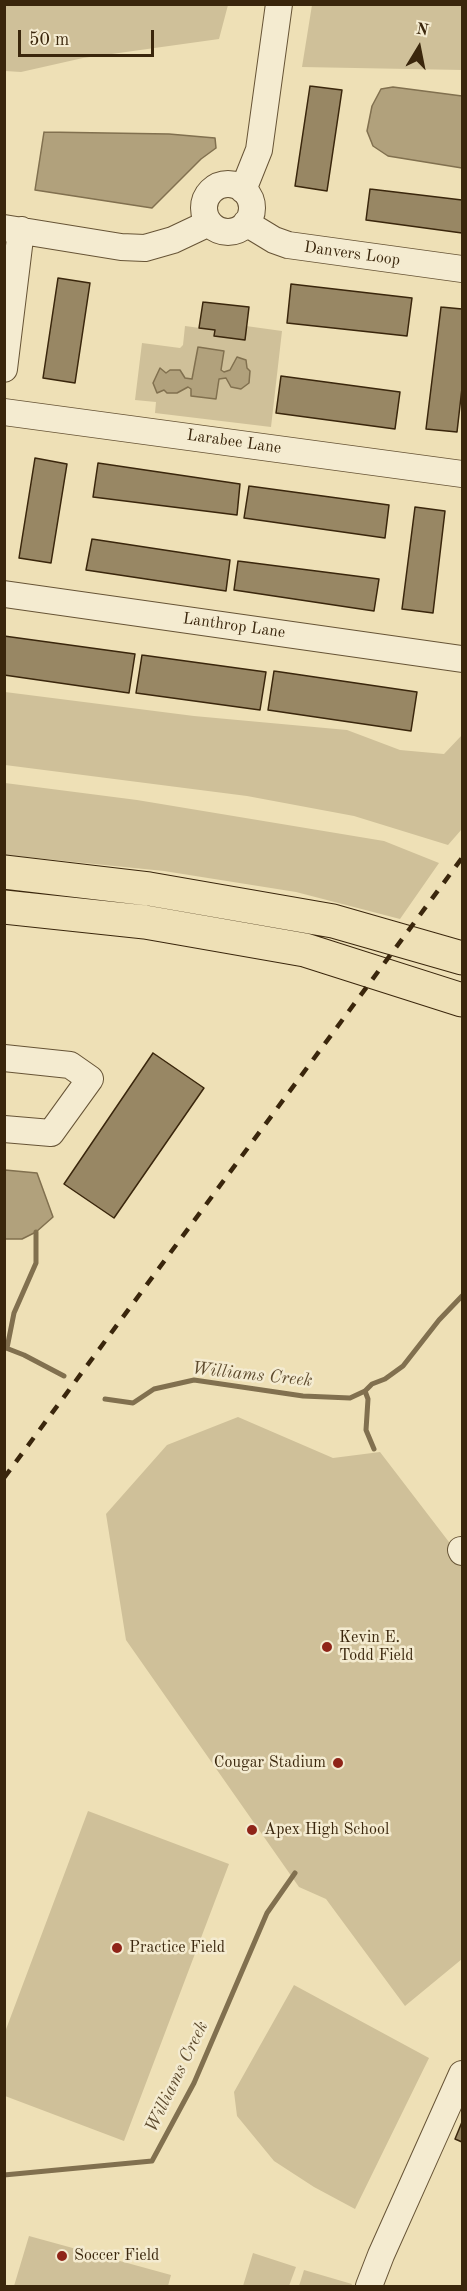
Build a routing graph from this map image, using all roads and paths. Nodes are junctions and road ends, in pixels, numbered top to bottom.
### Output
1 (279, 4) edge
2 (243, 190) junction
3 (209, 223) junction
4 (246, 223) junction
5 (13, 229) edge
6 (462, 269) edge
7 (4, 369) edge
8 (4, 412) edge
9 (462, 474) edge
10 (4, 594) edge
11 (462, 659) edge
12 (4, 872) edge
13 (4, 907) edge
14 (462, 958) edge
15 (462, 1000) edge
16 (4, 1058) edge
17 (4, 1129) edge
18 (462, 2074) edge
19 (369, 2286) edge

1 - 2 street
2 - 3 street
2 - 4 street
3 - 4 street
3 - 5 street
4 - 6 street, Danvers Loop
5 - 7 street
8 - 9 street, Larabee Lane
10 - 11 street, Lanthrop Lane
12 - 14 highway
13 - 15 highway
16 - 17 street
18 - 19 street

